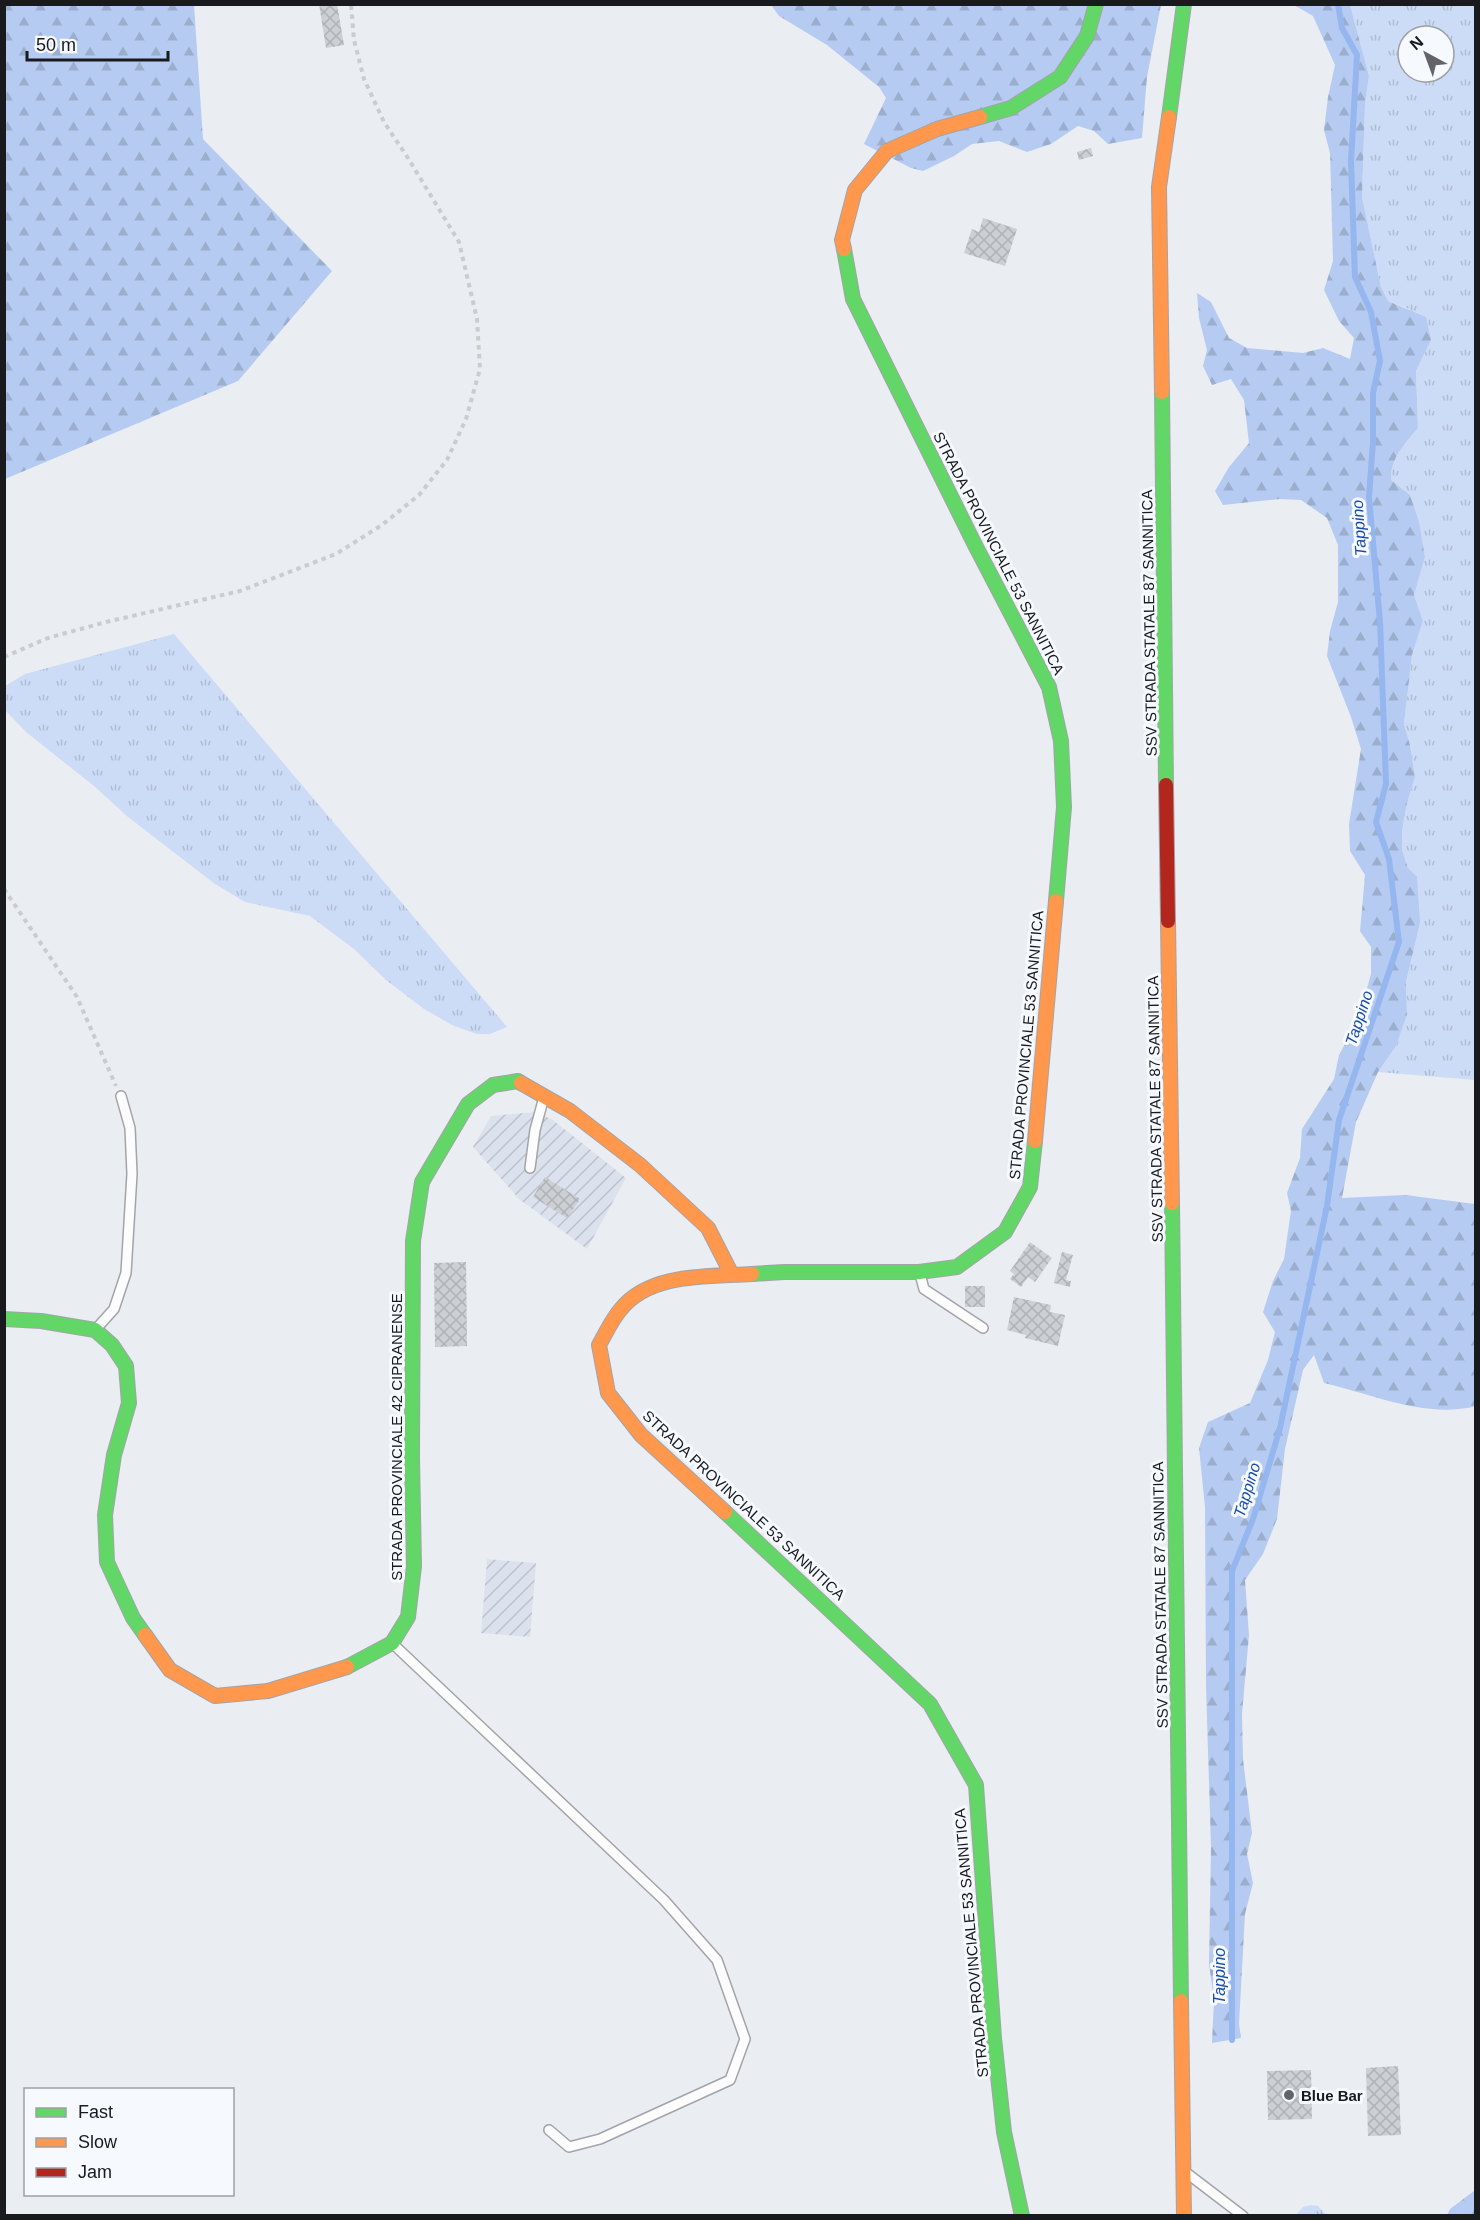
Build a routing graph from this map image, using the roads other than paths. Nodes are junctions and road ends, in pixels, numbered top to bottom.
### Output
1 (1096, 4) edge
2 (1184, 4) edge
3 (544, 1095) junction
4 (121, 1096) road end
5 (530, 1168) dead end
6 (919, 1272) junction
7 (732, 1275) junction
8 (4, 1319) edge
9 (983, 1328) dead end
10 (96, 1330) junction
11 (392, 1643) junction
12 (549, 2130) dead end
13 (1183, 2170) junction
14 (1022, 2216) edge
15 (1184, 2216) edge
16 (1244, 2216) edge

1 - 6 street, STRADA PROVINCIALE 53 SANNITICA
2 - 13 street, SSV STRADA STATALE 87 SANNITICA
3 - 5 lane
3 - 7 street, STRADA PROVINCIALE 42 CIPRANENSE
3 - 11 street, STRADA PROVINCIALE 42 CIPRANENSE
4 - 10 lane
6 - 7 street, STRADA PROVINCIALE 53 SANNITICA
6 - 9 lane
7 - 14 street, STRADA PROVINCIALE 53 SANNITICA
8 - 10 street
10 - 11 street, STRADA PROVINCIALE 42 CIPRANENSE
11 - 12 lane
13 - 15 street, SSV STRADA STATALE 87 SANNITICA
13 - 16 lane

